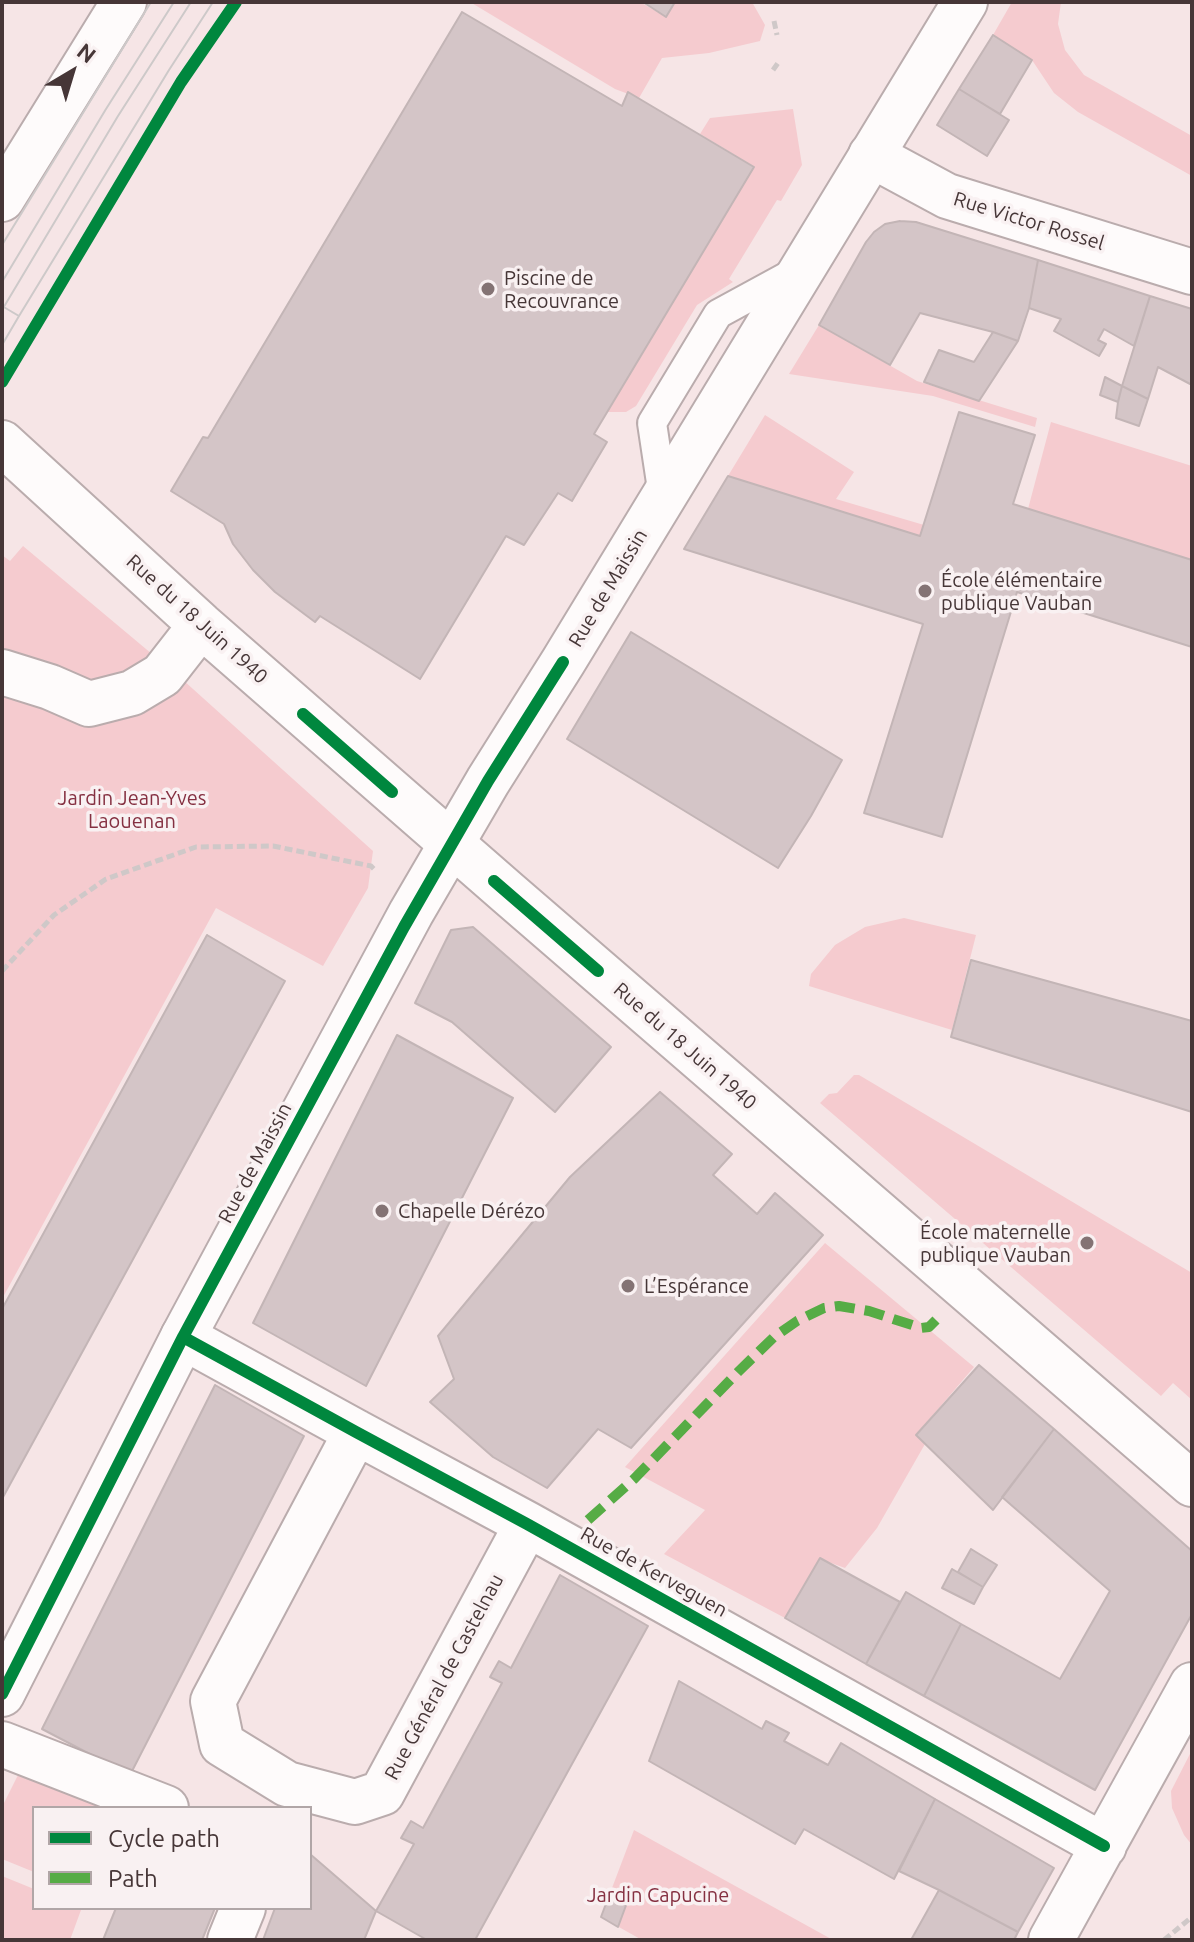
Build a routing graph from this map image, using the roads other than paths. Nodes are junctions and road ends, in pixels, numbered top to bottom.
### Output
1 (124, 2) edge
2 (965, 2) edge
3 (871, 155) junction
4 (2, 199) edge
5 (1192, 272) edge
6 (2, 443) edge
7 (201, 625) junction
8 (2, 672) edge
9 (452, 843) junction
10 (183, 1337) junction
11 (356, 1432) junction
12 (1192, 1484) edge
13 (527, 1524) junction
14 (1192, 1685) edge
15 (2, 1694) edge
16 (2, 1744) edge
17 (161, 1806) edge
18 (1104, 1846) junction
19 (242, 1910) edge
20 (230, 1940) edge
21 (1051, 1940) edge

1 - 4 street
2 - 3 street, Rue de Maissin
3 - 5 street, Rue Victor Rossel
3 - 9 street, Rue de Maissin
6 - 7 street, Rue du 18 Juin 1940
7 - 8 street
7 - 9 street, Rue du 18 Juin 1940
9 - 10 street, Rue de Maissin
9 - 12 street, Rue du 18 Juin 1940
10 - 11 street, Rue de Kerveguen
10 - 15 street, Rue de Maissin
11 - 13 street, Rue de Kerveguen
11 - 13 street, Rue Général de Castelnau
13 - 18 street, Rue de Kerveguen
14 - 18 street
16 - 17 street
18 - 21 street
19 - 20 street

